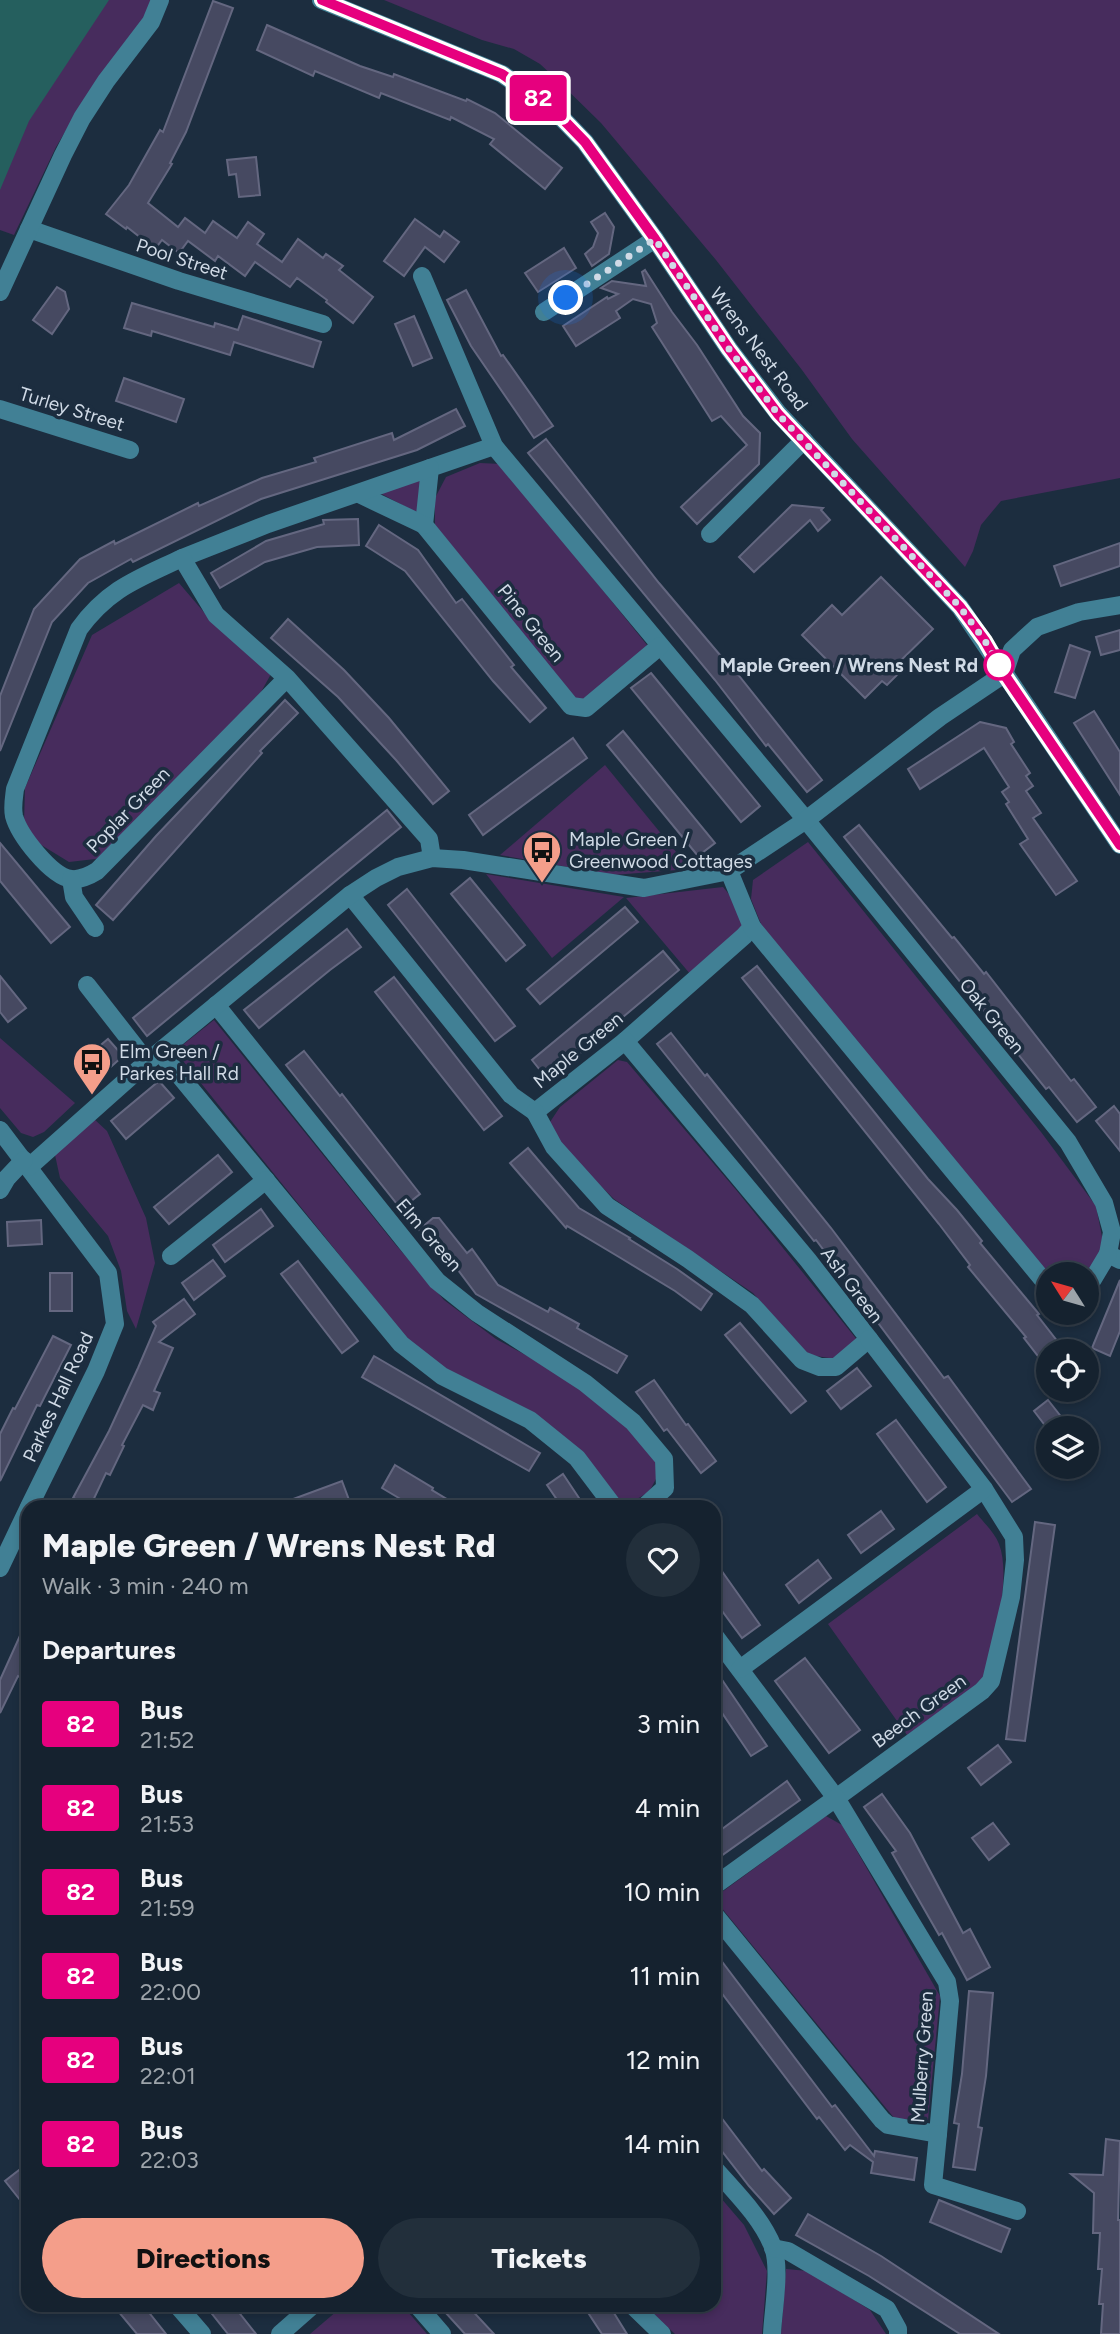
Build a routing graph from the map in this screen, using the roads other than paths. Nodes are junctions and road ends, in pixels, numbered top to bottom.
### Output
1 (160, 0) edge
2 (321, 0) edge
3 (29, 229) junction
4 (655, 239) junction
5 (422, 276) dead end
6 (0, 292) edge
7 (544, 312) dead end
8 (323, 324) dead end
9 (0, 409) edge
10 (804, 440) junction
11 (494, 446) junction
12 (130, 450) dead end
13 (430, 468) junction
14 (359, 494) junction
15 (424, 526) junction
16 (710, 534) dead end
17 (182, 558) junction
18 (1120, 605) edge
19 (660, 646) junction
20 (1004, 674) junction
21 (287, 678) junction
22 (806, 820) junction
23 (1120, 845) edge
24 (432, 858) junction
25 (729, 871) junction
26 (71, 878) junction
27 (350, 895) junction
28 (752, 927) junction
29 (95, 928) dead end
30 (87, 985) dead end
31 (216, 1005) junction
32 (625, 1041) junction
33 (153, 1057) junction
34 (535, 1112) junction
35 (0, 1130) edge
36 (26, 1163) junction
37 (266, 1180) junction
38 (0, 1190) edge
39 (171, 1256) dead end
40 (1114, 1257) edge
41 (1036, 1271) edge
42 (1099, 1275) edge
43 (869, 1339) junction
44 (984, 1489) junction
45 (33, 1500) edge
46 (609, 1500) edge
47 (652, 1500) edge
48 (21, 1525) edge
49 (0, 1568) edge
50 (721, 1644) edge
51 (740, 1669) junction
52 (836, 1798) junction
53 (721, 1881) edge
54 (721, 1923) edge
55 (938, 2134) junction
56 (721, 2176) edge
57 (1017, 2211) dead end
58 (773, 2248) junction
59 (183, 2312) edge
60 (305, 2312) edge
61 (423, 2312) edge
62 (639, 2312) edge
63 (202, 2334) edge
64 (280, 2334) edge
65 (442, 2334) edge
66 (662, 2334) edge
67 (772, 2334) edge
68 (898, 2334) edge

1 - 3 street
2 - 4 street, Wrens Nest Road
3 - 6 street
3 - 8 street, Pool Street
4 - 7 street
4 - 10 street, Wrens Nest Road
5 - 11 street
9 - 12 street, Turley Street
10 - 16 street
10 - 20 street, Wrens Nest Road
11 - 13 street
11 - 19 street
13 - 14 street
13 - 15 street
14 - 15 street
14 - 17 street
15 - 19 street, Pine Green
17 - 21 street
17 - 26 street
18 - 20 street
19 - 22 street
20 - 22 street
20 - 23 street, Wrens Nest Road
21 - 24 street
21 - 26 street, Poplar Green
22 - 25 street
22 - 40 street, Oak Green
24 - 25 street
24 - 27 street
25 - 28 street
26 - 29 street
27 - 31 street
27 - 34 street, Maple Green
28 - 32 street, Maple Green
28 - 41 street
30 - 33 street
31 - 33 street
31 - 47 street, Elm Green
32 - 34 street, Maple Green
32 - 43 street, Ash Green
33 - 36 street
33 - 37 street
34 - 43 street, Ash Green
35 - 36 street, Parkes Hall Road
36 - 38 street
36 - 45 street, Parkes Hall Road
37 - 39 street
37 - 46 street
40 - 42 street, Oak Green
43 - 44 street, Beech Green
44 - 51 street
44 - 52 street, Beech Green
48 - 49 street, Parkes Hall Road
50 - 51 street
51 - 52 street
52 - 53 street
52 - 55 street, Mulberry Green
54 - 55 street, Mulberry Green
55 - 57 street
56 - 58 street
58 - 67 street
58 - 68 street
59 - 63 street
60 - 64 street
61 - 65 street
62 - 66 street

